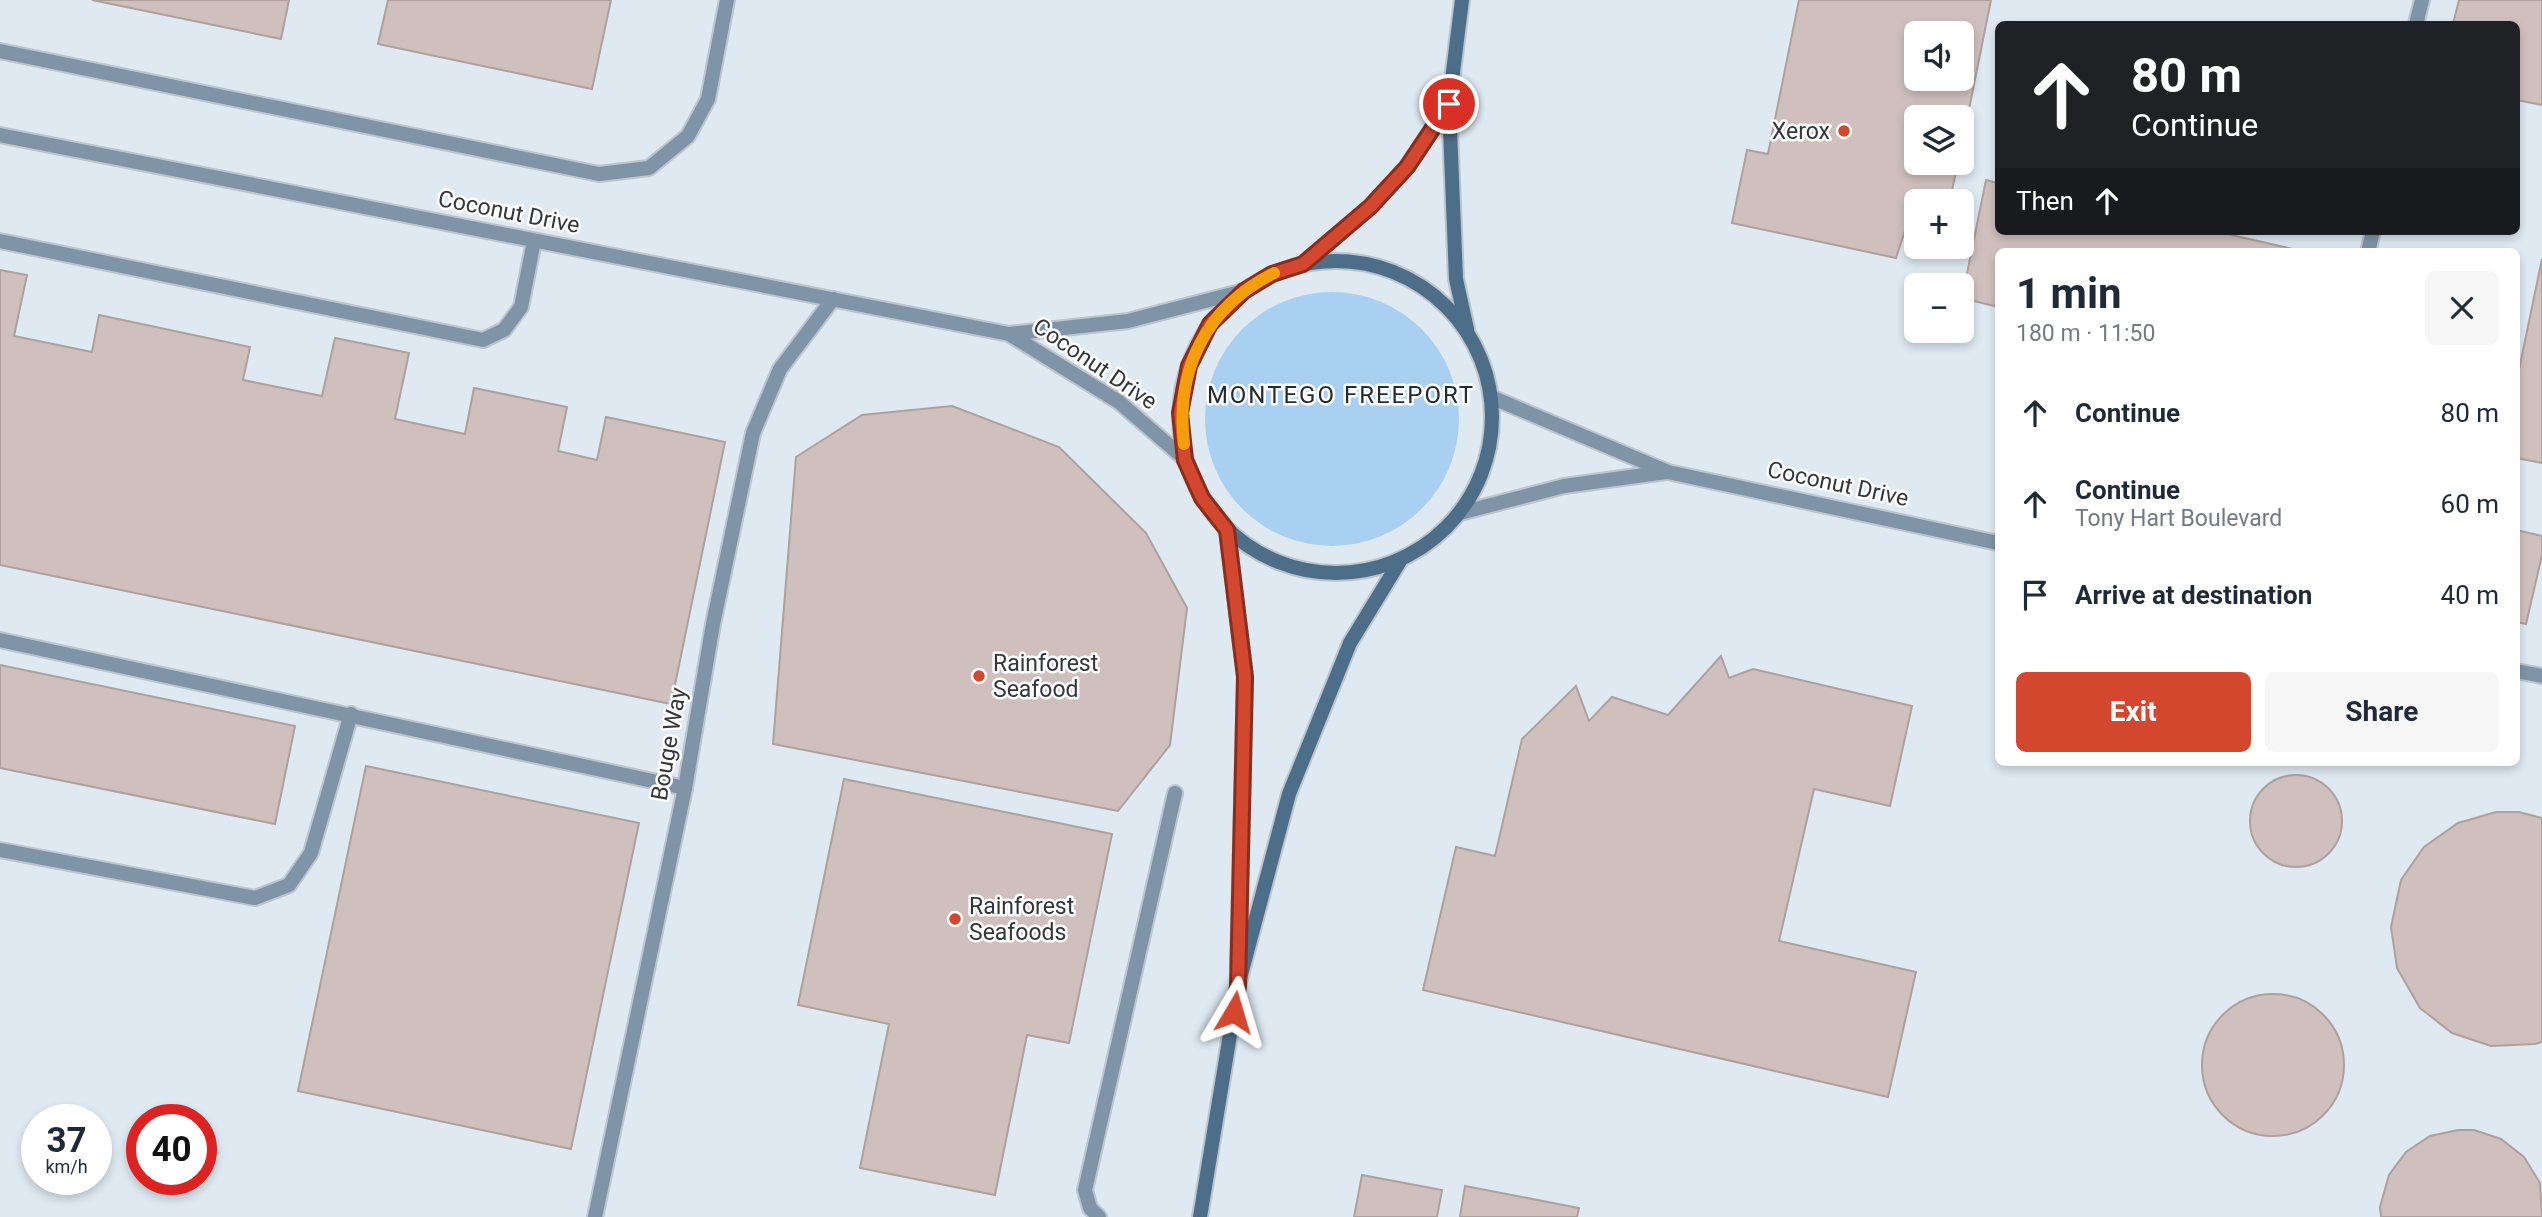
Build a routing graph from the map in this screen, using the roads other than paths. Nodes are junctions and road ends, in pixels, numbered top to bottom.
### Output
1 (727, 0) edge
2 (1462, 0) edge
3 (2422, 0) edge
4 (2417, 21) edge
5 (0, 51) edge
6 (1449, 104) junction
7 (0, 135) edge
8 (0, 241) edge
9 (534, 241) junction
10 (1303, 264) junction
11 (1244, 291) junction
12 (833, 299) junction
13 (1468, 333) junction
14 (1009, 334) junction
15 (1491, 397) junction
16 (1185, 460) junction
17 (1668, 472) junction
18 (1460, 513) junction
19 (1227, 530) junction
20 (1995, 542) edge
21 (1400, 561) junction
22 (0, 640) edge
23 (2520, 672) edge
24 (2542, 677) edge
25 (351, 714) junction
26 (685, 788) junction
27 (1175, 793) dead end
28 (0, 850) edge
29 (1238, 986) junction
30 (595, 1217) edge
31 (1099, 1217) edge
32 (1200, 1217) edge

1 - 5 lane
2 - 6 street
3 - 4 lane
6 - 10 street
6 - 13 street
7 - 9 lane, Coconut Drive
8 - 9 lane
9 - 12 lane, Coconut Drive
10 - 11 street
10 - 13 street
11 - 14 lane, Coconut Drive
11 - 16 street
12 - 14 lane, Coconut Drive
12 - 26 lane, Bouge Way
13 - 15 street
14 - 16 lane, Coconut Drive
15 - 17 lane, Coconut Drive
15 - 18 street
16 - 19 street
17 - 18 lane, Coconut Drive
17 - 20 lane, Coconut Drive
18 - 21 street
19 - 21 street
19 - 29 street
21 - 29 street
22 - 25 lane
23 - 24 lane
25 - 26 lane
25 - 28 lane
26 - 30 lane, Bouge Way
27 - 31 lane
29 - 32 street

